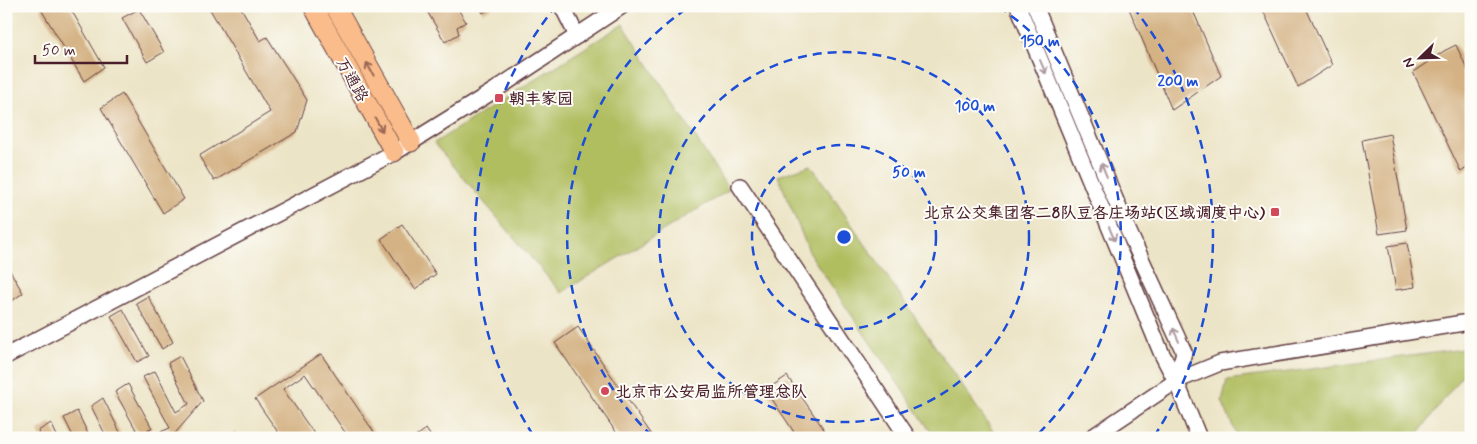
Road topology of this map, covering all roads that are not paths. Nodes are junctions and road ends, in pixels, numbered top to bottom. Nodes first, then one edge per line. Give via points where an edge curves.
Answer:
1 (313, 6) edge
2 (334, 6) edge
3 (562, 6) edge
4 (622, 6) edge
5 (1018, 6) edge
6 (1035, 6) edge
7 (577, 36) junction
8 (411, 142) junction
9 (394, 152) junction
10 (740, 186) dead end
11 (1463, 323) dead end
12 (6, 356) edge
13 (1176, 381) junction
14 (908, 438) edge
15 (1091, 438) edge
16 (1200, 438) edge

1 -> 9 main road, 万通路
8 -> 2 main road, 万通路
3 - 7 street
4 - 7 street
5 -> 13 street via 1161,352
13 -> 6 street via 1184,352 1128,230
7 - 8 street
8 - 9 street
9 - 12 street
10 - 14 street
11 - 13 street via 1220,363
13 - 15 street
13 - 16 street

